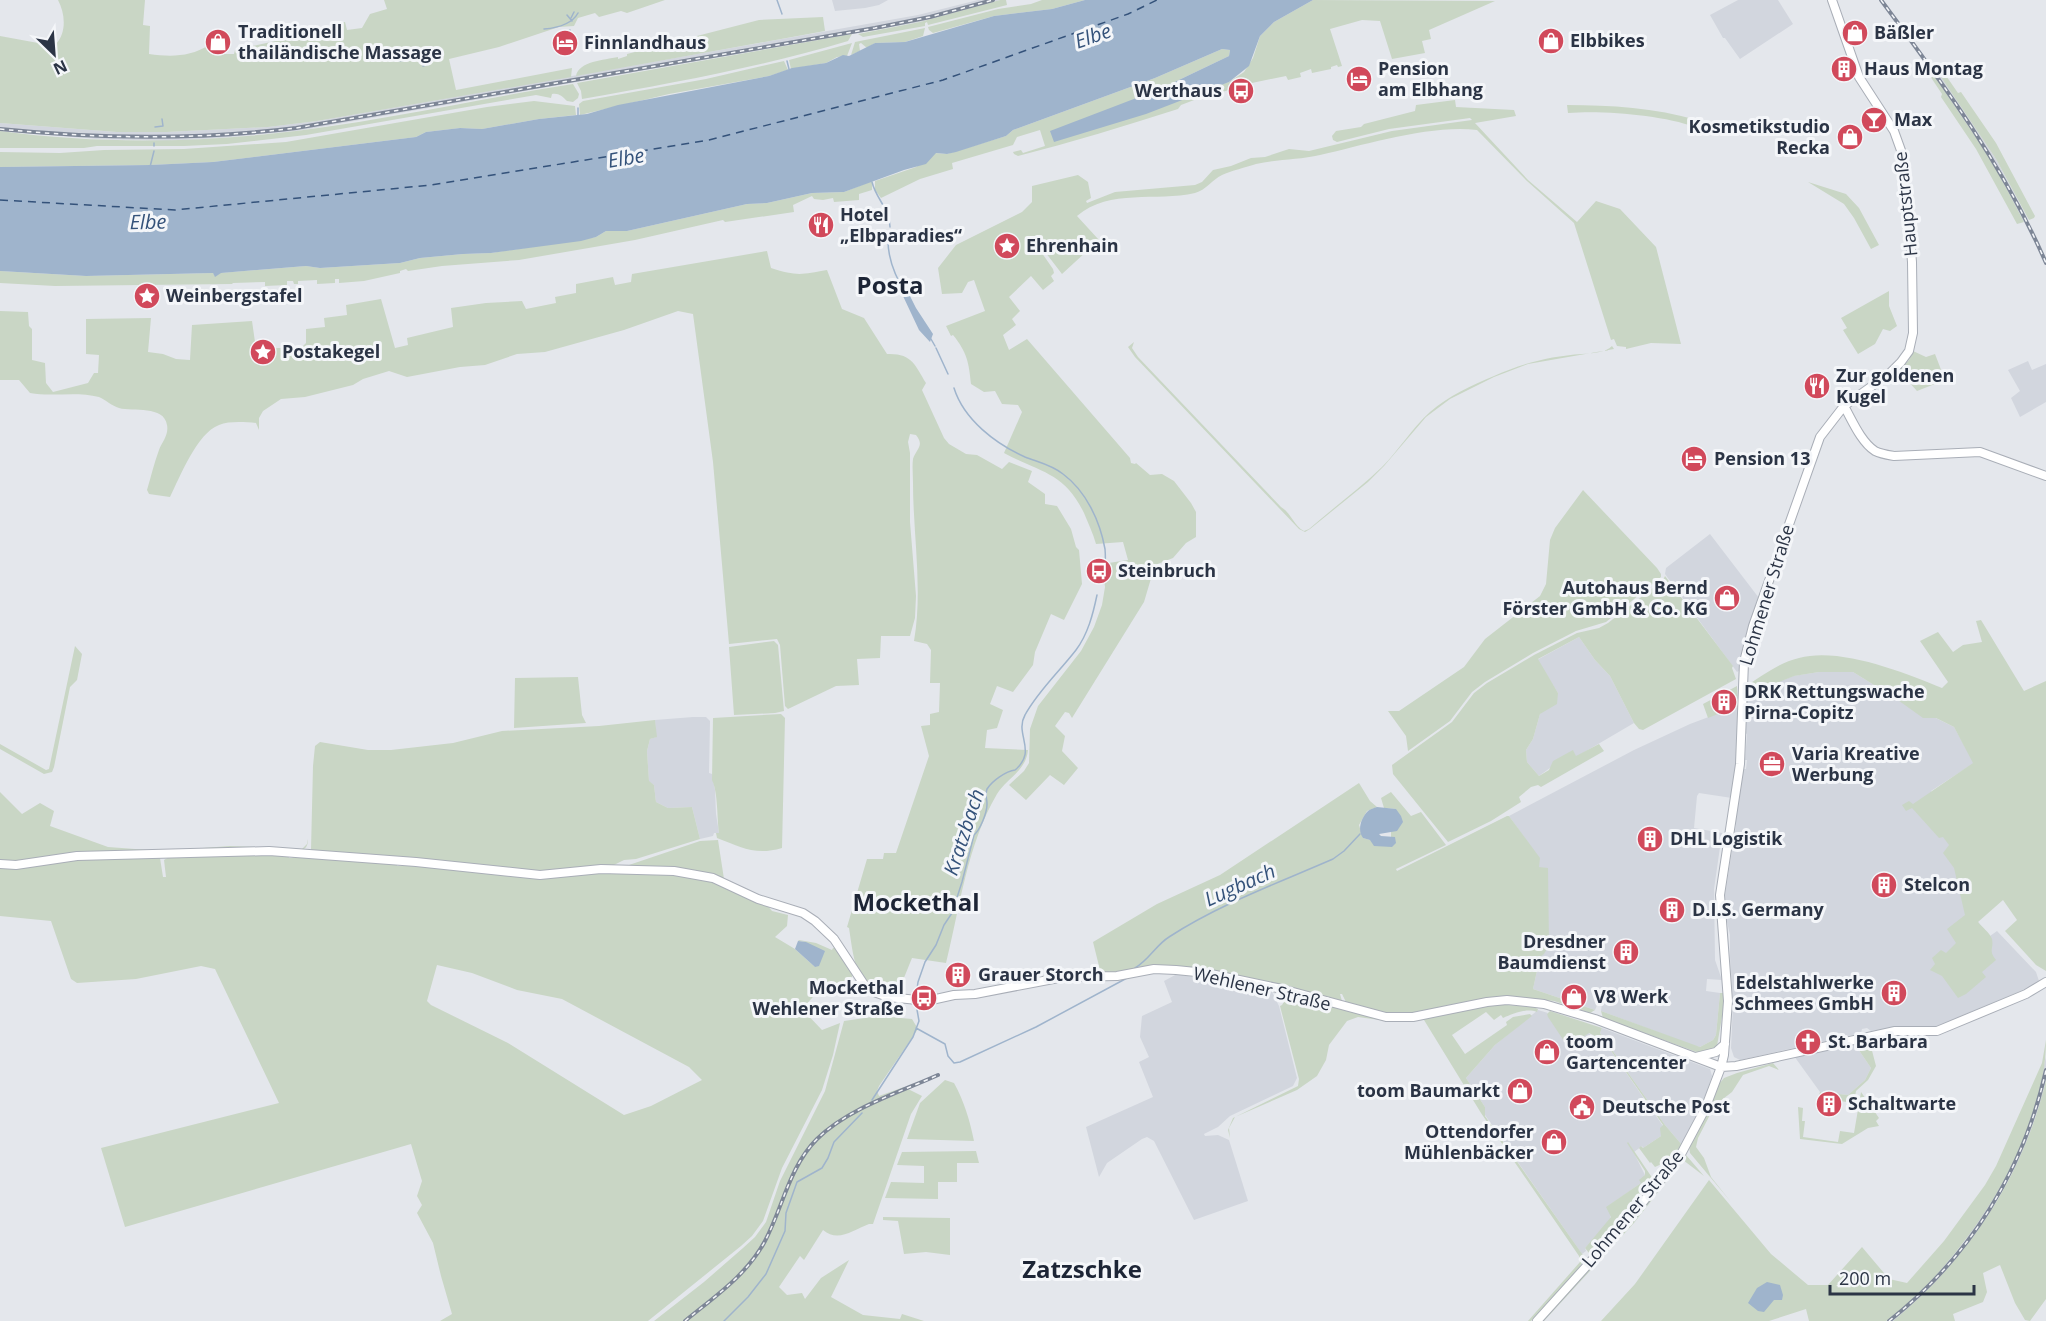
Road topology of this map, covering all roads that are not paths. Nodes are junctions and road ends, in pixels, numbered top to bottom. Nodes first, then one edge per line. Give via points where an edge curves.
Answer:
1 (1832, 0) edge
2 (1913, 280) joint
3 (1844, 406) junction
4 (2046, 476) edge
5 (0, 864) edge
6 (2046, 982) edge
7 (1725, 1044) junction
8 (1695, 1057) junction
9 (1721, 1067) junction
10 (1537, 1321) edge

1 - 2 street, Hauptstraße via 1859,77 1894,130 1903,156
2 - 3 street, Lohmener Straße via 1913,333 1908,351 1888,374
3 - 4 street via 1867,443 1881,453 1894,456 1976,451
3 - 7 street, Lohmener Straße via 1826,426 1812,453 1744,662 1740,764 1720,895 1728,1001
5 - 8 street, Wehlener Straße via 70,856 269,851 540,875 617,869 696,873 802,914 827,931 865,986 888,997 927,1001 1064,977 1176,970 1282,989 1386,1017 1413,1017 1507,1000 1544,1004
6 - 9 street via 1937,1031 1895,1031
7 - 8 street via 1707,1056
7 - 9 street, Lohmener Straße
8 - 9 street, Wehlener Straße
9 - 10 street, Lohmener Straße via 1705,1109 1680,1156

